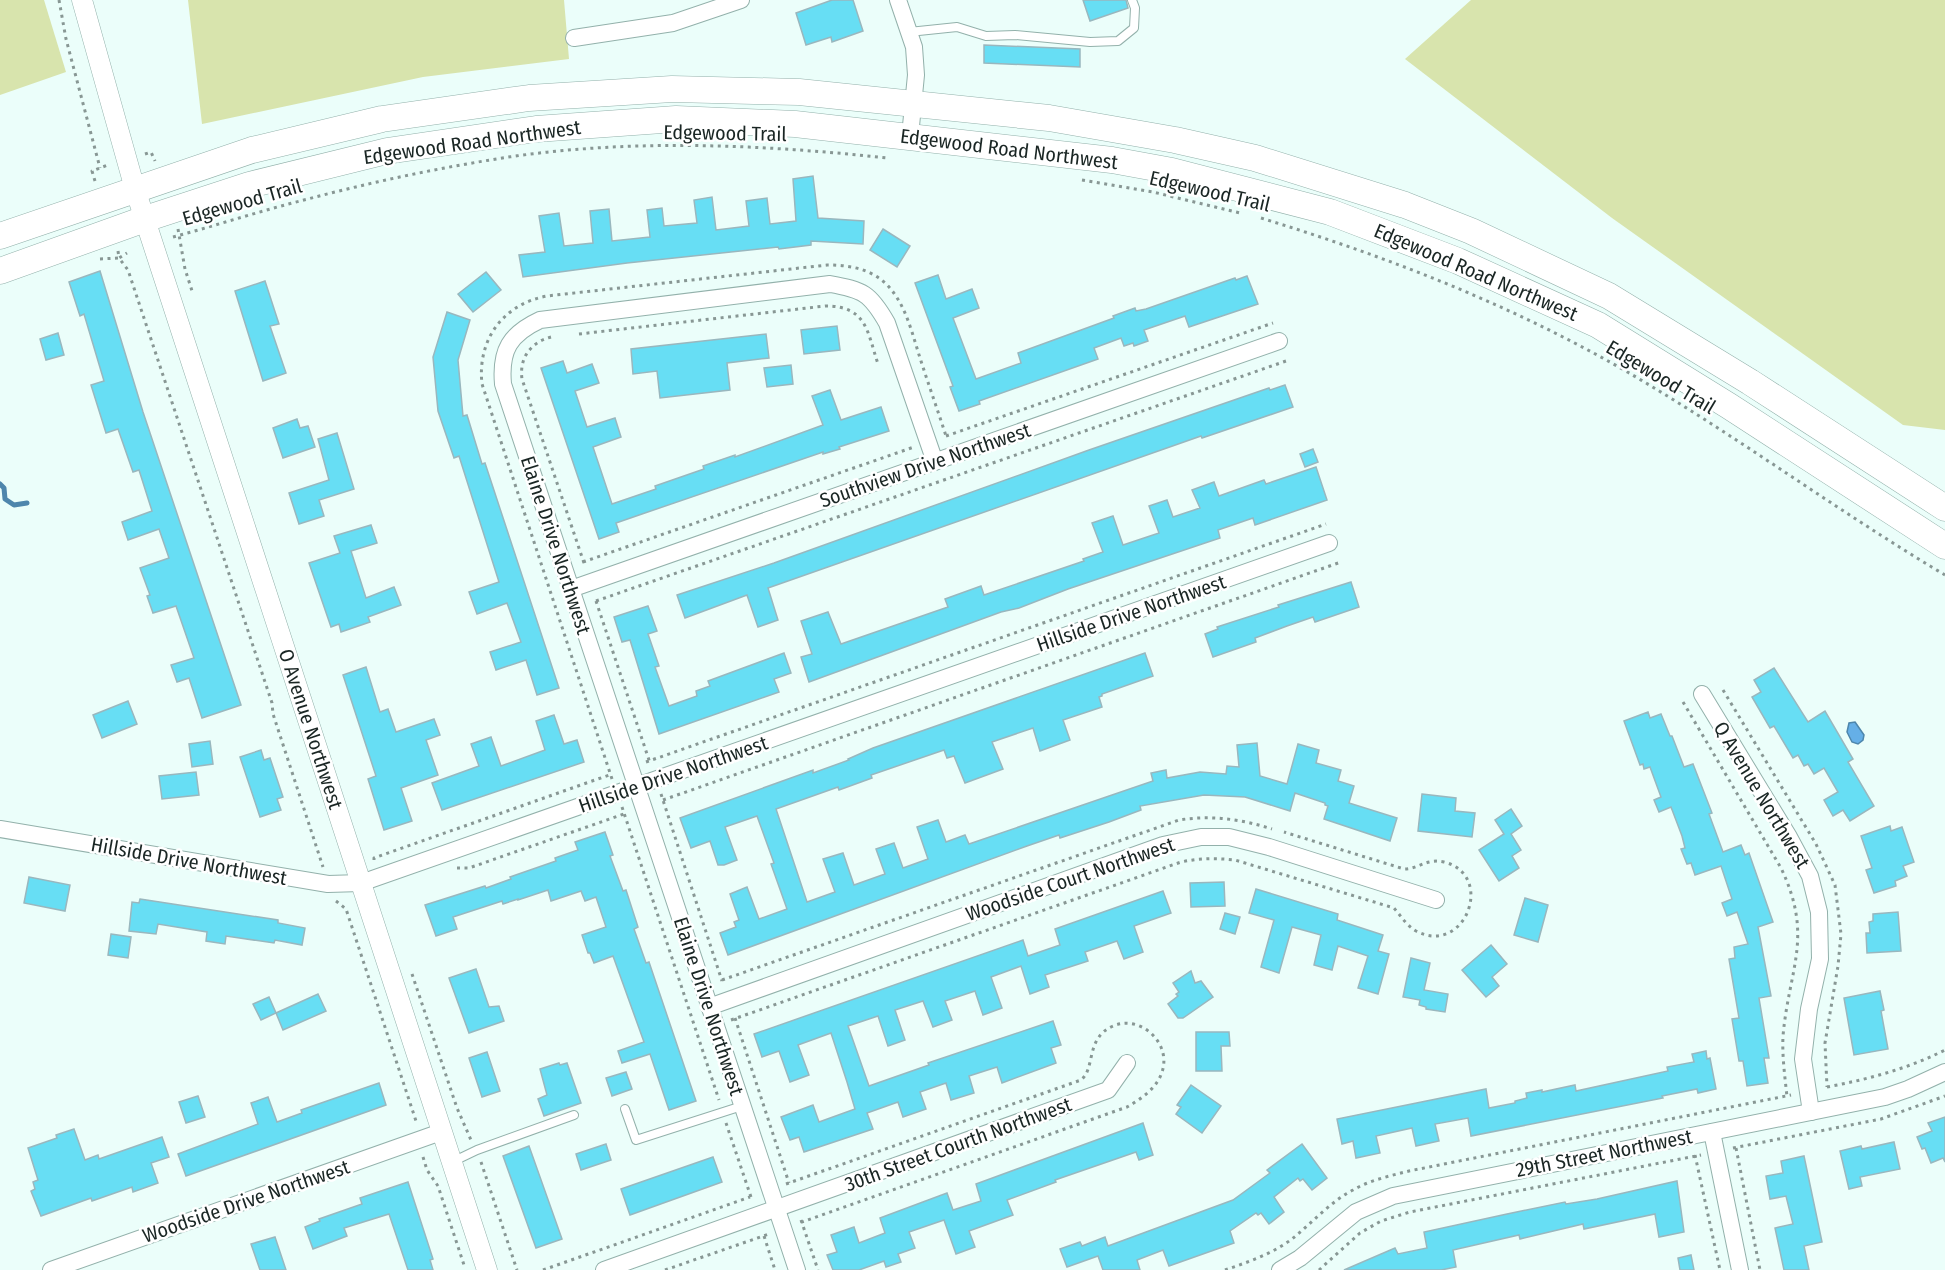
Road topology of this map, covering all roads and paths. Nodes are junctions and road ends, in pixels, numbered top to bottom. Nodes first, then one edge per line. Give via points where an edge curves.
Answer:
1 (59, 0) edge
2 (82, 0) edge
3 (741, 0) edge
4 (898, 0) edge
5 (1132, 0) edge
6 (909, 32) junction
7 (573, 38) dead end
8 (912, 104) junction
9 (910, 136) junction
10 (145, 154) dead end
11 (898, 159) dead end
12 (155, 161) dead end
13 (108, 165) dead end
14 (100, 168) junction
15 (1074, 179) dead end
16 (97, 188) dead end
17 (135, 189) junction
18 (1242, 213) dead end
19 (1253, 216) dead end
20 (145, 219) junction
21 (177, 228) dead end
22 (0, 236) edge
23 (179, 236) junction
24 (173, 237) dead end
25 (118, 249) dead end
26 (127, 253) dead end
27 (119, 258) junction
28 (93, 262) dead end
29 (0, 271) edge
30 (193, 294) dead end
31 (1273, 323) dead end
32 (577, 334) dead end
33 (554, 337) dead end
34 (1279, 341) dead end
35 (1286, 361) dead end
36 (878, 364) dead end
37 (946, 436) junction
38 (939, 438) dead end
39 (916, 446) dead end
40 (935, 462) junction
41 (1945, 508) edge
42 (1326, 524) dead end
43 (1329, 543) dead end
44 (1945, 546) edge
45 (584, 562) junction
46 (1341, 562) dead end
47 (575, 565) dead end
48 (586, 571) dead end
49 (1945, 575) edge
50 (571, 589) junction
51 (594, 593) dead end
52 (596, 601) junction
53 (1701, 694) dead end
54 (1683, 702) dead end
55 (649, 761) junction
56 (642, 764) dead end
57 (652, 769) dead end
58 (619, 771) dead end
59 (611, 775) junction
60 (614, 783) dead end
61 (637, 787) junction
62 (660, 792) dead end
63 (663, 800) junction
64 (621, 806) dead end
65 (632, 811) dead end
66 (624, 814) junction
67 (0, 829) edge
68 (376, 866) dead end
69 (455, 869) dead end
70 (324, 872) dead end
71 (361, 883) junction
72 (332, 895) dead end
73 (1436, 900) dead end
74 (411, 972) dead end
75 (722, 980) junction
76 (724, 989) dead end
77 (710, 1007) junction
78 (732, 1011) dead end
79 (735, 1018) junction
80 (727, 1022) dead end
81 (1945, 1050) edge
82 (1127, 1063) dead end
83 (1945, 1072) edge
84 (1820, 1088) dead end
85 (1945, 1096) edge
86 (1788, 1105) dead end
87 (742, 1106) junction
88 (625, 1109) dead end
89 (723, 1112) junction
90 (1811, 1112) junction
91 (574, 1115) dead end
92 (417, 1125) dead end
93 (441, 1132) junction
94 (1712, 1132) junction
95 (1694, 1148) dead end
96 (1736, 1148) junction
97 (1728, 1149) dead end
98 (477, 1150) junction
99 (421, 1152) dead end
100 (1703, 1154) dead end
101 (1695, 1156) junction
102 (451, 1162) junction
103 (792, 1191) dead end
104 (758, 1194) dead end
105 (751, 1197) junction
106 (753, 1204) dead end
107 (776, 1209) junction
108 (799, 1212) dead end
109 (761, 1228) dead end
110 (771, 1233) dead end
111 (764, 1235) junction
112 (51, 1270) edge
113 (466, 1270) edge
114 (487, 1270) edge
115 (517, 1270) edge
116 (543, 1270) edge
117 (604, 1270) edge
118 (665, 1270) edge
119 (775, 1270) edge
120 (797, 1270) edge
121 (818, 1270) edge
122 (1280, 1270) edge
123 (1319, 1270) edge
124 (1720, 1270) edge
125 (1740, 1270) edge
126 (1760, 1270) edge

1 - 14 path
2 - 17 street, O Avenue Northwest
3 - 7 street via 673,23
4 - 6 street
5 - 6 lane via 1134,27 1118,40 986,36 957,27
6 - 8 street via 916,75
8 - 9 street
8 - 17 main road, Edgewood Road Northwest via 799,92 672,89 528,98 382,119 252,150
8 - 41 main road, Edgewood Road Northwest via 1049,118 1175,140 1255,158 1405,205 1471,231 1609,296
9 - 20 main road, Edgewood Road Northwest via 795,124 676,119 536,129 387,151 249,185
9 - 44 main road, Edgewood Road Northwest via 1060,153 1172,171 1330,212 1458,261 1598,325
10 - 12 path via 151,152
11 - 23 path, Edgewood Trail via 726,146 543,153 400,177 308,198
13 - 14 path
14 - 16 path via 92,171
15 - 18 path, Edgewood Trail
17 - 20 street, O Avenue Northwest
17 - 22 main road, Edgewood Road Northwest
19 - 49 path, Edgewood Trail via 1383,257 1536,323 1714,425
20 - 29 main road, Edgewood Road Northwest
20 - 71 street, O Avenue Northwest
21 - 23 path
23 - 24 path, Edgewood Trail
23 - 30 path
25 - 27 path
26 - 27 path
27 - 28 path
27 - 70 path via 128,270 168,388
31 - 37 path
32 - 36 path via 840,306 859,317
33 - 45 path via 530,349 522,362 522,379
34 - 40 street, Southview Drive Northwest
35 - 52 path
37 - 38 path
37 - 59 path via 896,295 873,274 851,266 827,265 547,296 519,305 499,322 483,354 482,384
39 - 45 path
40 - 50 street, Southview Drive Northwest
40 - 50 street, Elaine Drive Northwest via 887,323 875,303 857,289 830,284 540,320 510,342 502,366 503,384
42 - 55 path
43 - 61 street, Hillside Drive Northwest
45 - 47 path
45 - 48 path
46 - 63 path
50 - 61 street, Elaine Drive Northwest
51 - 52 path
52 - 55 path
53 - 90 street, Q Avenue Northwest via 1810,876 1819,912 1820,959 1803,1059
54 - 86 path via 1781,868 1795,903 1799,945 1782,1052
55 - 56 path
55 - 57 path
58 - 59 path
59 - 60 path
59 - 68 path via 374,858
61 - 71 street, Hillside Drive Northwest
61 - 77 street, Elaine Drive Northwest
62 - 63 path
63 - 75 path
64 - 66 path
65 - 66 path
66 - 69 path via 469,868
66 - 89 path
67 - 71 street, Hillside Drive Northwest via 328,884
71 - 93 street, O Avenue Northwest
72 - 92 path via 346,909
73 - 77 street, Woodside Court Northwest via 1269,847 1228,837 1201,837 1163,845
74 - 98 path via 457,1108
75 - 76 path
75 - 79 path via 1165,824 1192,818 1246,821 1404,868 1429,861 1447,863 1466,877 1471,891 1465,919 1450,932 1429,935 1410,927 1394,908 1235,860 1194,859
77 - 87 street, Elaine Drive Northwest
78 - 79 path
79 - 80 path
79 - 103 path
81 - 84 path via 1882,1076
82 - 107 street, 30th Street Courth Northwest via 1108,1090
83 - 90 street, 29th Street Northwest via 1885,1097
85 - 96 path via 1881,1119
87 - 89 lane
87 - 107 street, Elaine Drive Northwest
88 - 89 lane via 636,1140
89 - 105 path
90 - 94 street, 29th Street Northwest
91 - 98 lane
93 - 102 street, O Avenue Northwest
93 - 112 street, Woodside Drive Northwest
94 - 122 street, 29th Street Northwest via 1393,1196 1356,1212
94 - 125 street
95 - 101 path
96 - 97 path
96 - 126 path
98 - 102 lane
98 - 115 path
99 - 113 path via 438,1186
100 - 101 path
101 - 123 path via 1410,1212 1360,1233
101 - 124 path
102 - 114 street, O Avenue Northwest
104 - 105 path
105 - 106 path
105 - 116 path
107 - 117 street, 30th Street Courth Northwest
107 - 120 street, Elaine Drive Northwest
108 - 121 path
109 - 111 path
110 - 111 path
111 - 118 path
111 - 119 path

